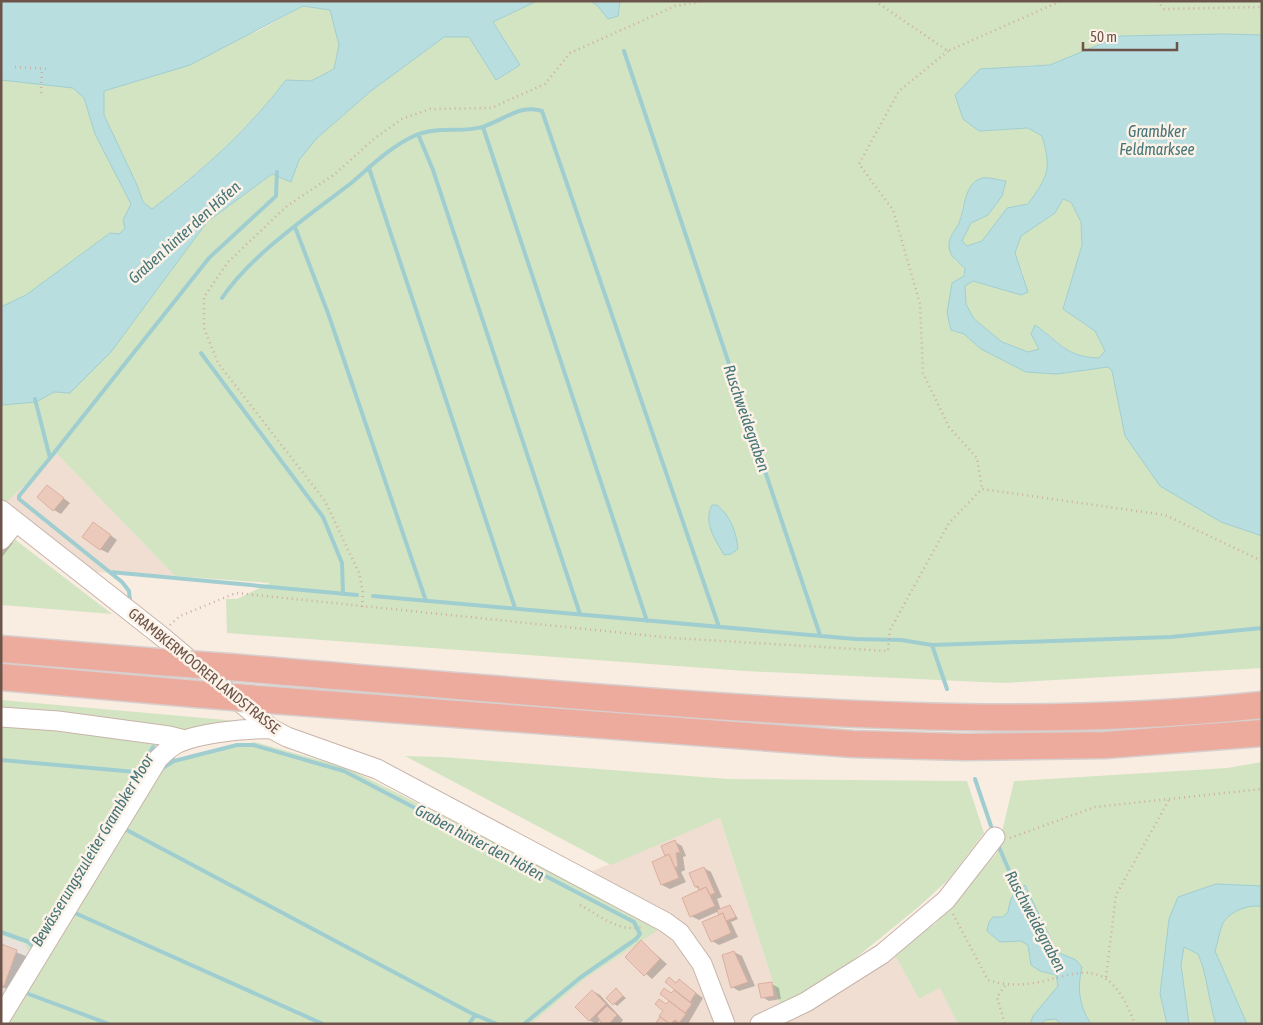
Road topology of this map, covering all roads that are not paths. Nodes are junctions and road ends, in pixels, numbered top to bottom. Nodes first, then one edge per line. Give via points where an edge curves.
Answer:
1 (1, 510) edge
2 (16, 522) junction
3 (1, 540) edge
4 (1, 649) edge
5 (1, 677) edge
6 (1262, 705) edge
7 (1, 717) edge
8 (272, 729) junction
9 (1262, 733) edge
10 (177, 738) junction
11 (996, 837) road end
12 (1, 1017) edge
13 (730, 1023) edge
14 (760, 1024) edge

1 - 2 street, GRAMBKERMOORER LANDSTRASSE
2 - 3 street
2 - 8 street, GRAMBKERMOORER LANDSTRASSE via 160,635
4 - 6 highway, bridge via 856,715 966,719 1105,716
5 - 9 highway, bridge via 853,744 965,747 1106,745
7 - 10 street via 58,721
8 - 10 street via 249,728
8 - 13 street, GRAMBKERMOORER LANDSTRASSE via 377,769 665,922 680,933 702,964
10 - 12 street via 143,780
11 - 14 street via 946,900 882,954 806,1002

